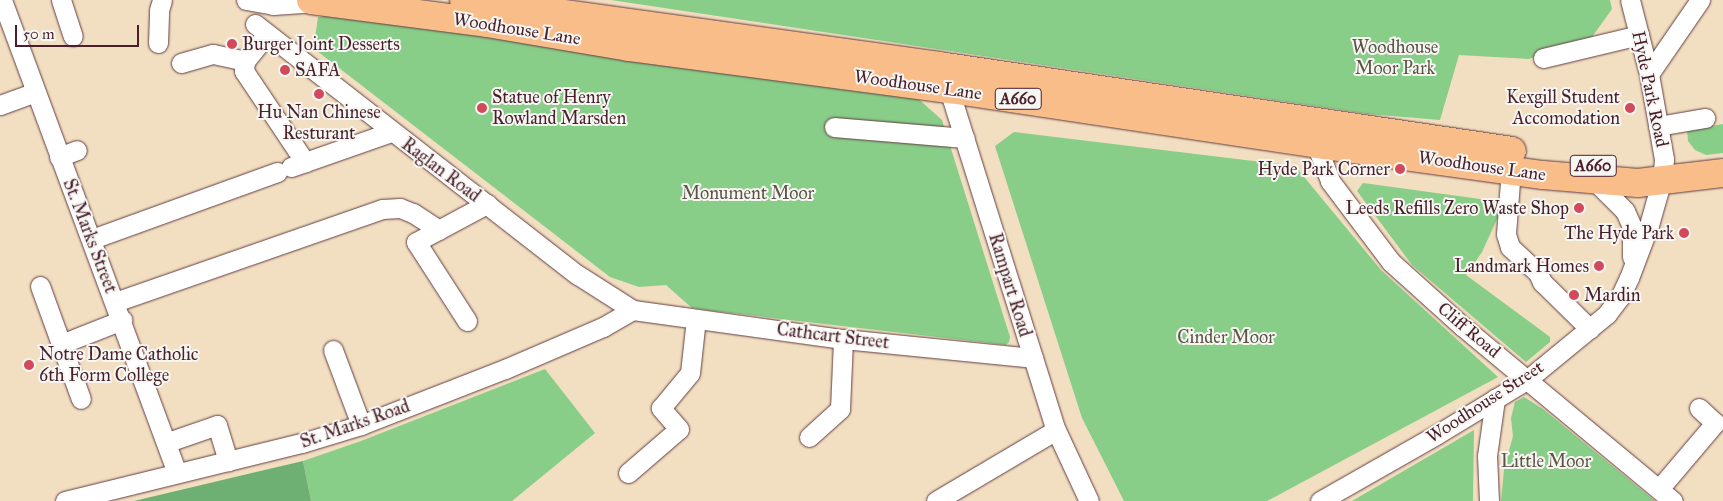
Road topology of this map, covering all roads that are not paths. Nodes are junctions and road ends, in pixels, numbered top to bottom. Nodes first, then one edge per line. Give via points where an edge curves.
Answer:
1 (2, 0) edge
2 (61, 0) edge
3 (162, 0) edge
4 (246, 0) edge
5 (464, 0) edge
6 (1630, 0) edge
7 (1700, 0) edge
8 (314, 1) edge
9 (504, 3) edge
10 (1639, 35) junction
11 (73, 36) dead end
12 (158, 43) dead end
13 (1543, 58) dead end
14 (181, 63) dead end
15 (241, 69) junction
16 (1649, 74) junction
17 (945, 77) junction
18 (35, 92) junction
19 (0, 105) edge
20 (1705, 118) dead end
21 (1658, 126) junction
22 (834, 127) dead end
23 (392, 132) junction
24 (1317, 132) junction
25 (965, 138) junction
26 (77, 150) dead end
27 (59, 157) junction
28 (291, 167) junction
29 (1511, 169) junction
30 (1723, 173) edge
31 (1593, 179) junction
32 (1662, 179) junction
33 (487, 204) junction
34 (439, 230) junction
35 (92, 239) junction
36 (1630, 278) junction
37 (40, 286) dead end
38 (116, 302) junction
39 (633, 310) junction
40 (696, 319) junction
41 (122, 320) junction
42 (467, 320) dead end
43 (1590, 329) junction
44 (843, 339) junction
45 (61, 344) junction
46 (333, 350) dead end
47 (1033, 358) junction
48 (1528, 379) junction
49 (81, 398) dead end
50 (1495, 399) junction
51 (1699, 408) dead end
52 (361, 425) junction
53 (1056, 430) junction
54 (809, 437) dead end
55 (168, 442) junction
56 (228, 461) junction
57 (178, 473) junction
58 (628, 473) dead end
59 (1666, 495) edge
60 (65, 501) edge
61 (936, 501) edge
62 (1089, 501) edge
63 (1320, 501) edge
64 (1489, 501) edge

1 - 18 street, St. Marks Street
2 - 11 street
3 - 12 street
4 - 8 street via 273,5
5 - 9 highway, Woodhouse Lane / A660
6 - 10 street, Hyde Park Road
7 - 16 street
8 - 17 highway, Woodhouse Lane / A660 via 487,23 629,47
9 - 17 highway, Woodhouse Lane / A660
10 - 13 street
10 - 16 street, Hyde Park Road
14 - 15 street via 213,54
15 - 23 street, Raglan Road via 261,29
15 - 28 street via 291,126
16 - 21 street, Hyde Park Road
17 - 24 highway, Woodhouse Lane / A660
17 - 25 street, Rampart Road
18 - 19 street
18 - 27 street, St. Marks Street
20 - 21 street
21 - 32 street, Hyde Park Road via 1664,152
22 - 25 street
23 - 28 street
23 - 33 street, Raglan Road
24 - 29 highway, Woodhouse Lane / A660
24 - 32 highway, Woodhouse Lane / A660 via 1524,152 1573,164 1638,169
24 - 48 street, Cliff Road via 1330,181 1391,262 1462,326
25 - 47 street, Rampart Road
26 - 27 street
27 - 35 street, St. Marks Street
28 - 35 street
29 - 31 highway, Woodhouse Lane / A660
29 - 43 street via 1506,234 1510,247
30 - 32 highway, A660
31 - 32 highway, Woodhouse Lane / A660 via 1638,183
31 - 36 street, Woodhouse Street via 1618,202 1632,226
32 - 36 street, Woodhouse Street
33 - 34 street
33 - 39 street, Raglan Road via 578,275
34 - 38 street via 400,208 382,209
34 - 42 street via 416,242
35 - 38 street, St. Marks Street
36 - 43 street, Woodhouse Street via 1607,314
37 - 45 street
38 - 41 street, St. Marks Street
39 - 40 street, Cathcart Street
39 - 52 street, St. Marks Road via 603,327 505,369
40 - 44 street, Cathcart Street
40 - 58 street via 690,373 661,408 678,429
41 - 45 street
41 - 55 street, St. Marks Street
43 - 48 street, Woodhouse Street
44 - 47 street, Cathcart Street
44 - 54 street via 840,409
45 - 49 street
46 - 52 street
47 - 53 street, Rampart Road
48 - 50 street, Woodhouse Street
48 - 59 street, Cliff Road
50 - 63 street, Woodhouse Street
50 - 64 street via 1486,456
51 - 59 street via 1715,423
52 - 56 street, St. Marks Road
53 - 61 street
53 - 62 street, Rampart Road
55 - 56 street via 216,425
55 - 57 street, St. Marks Street
56 - 57 street, St. Marks Road
57 - 60 street, St. Marks Road

